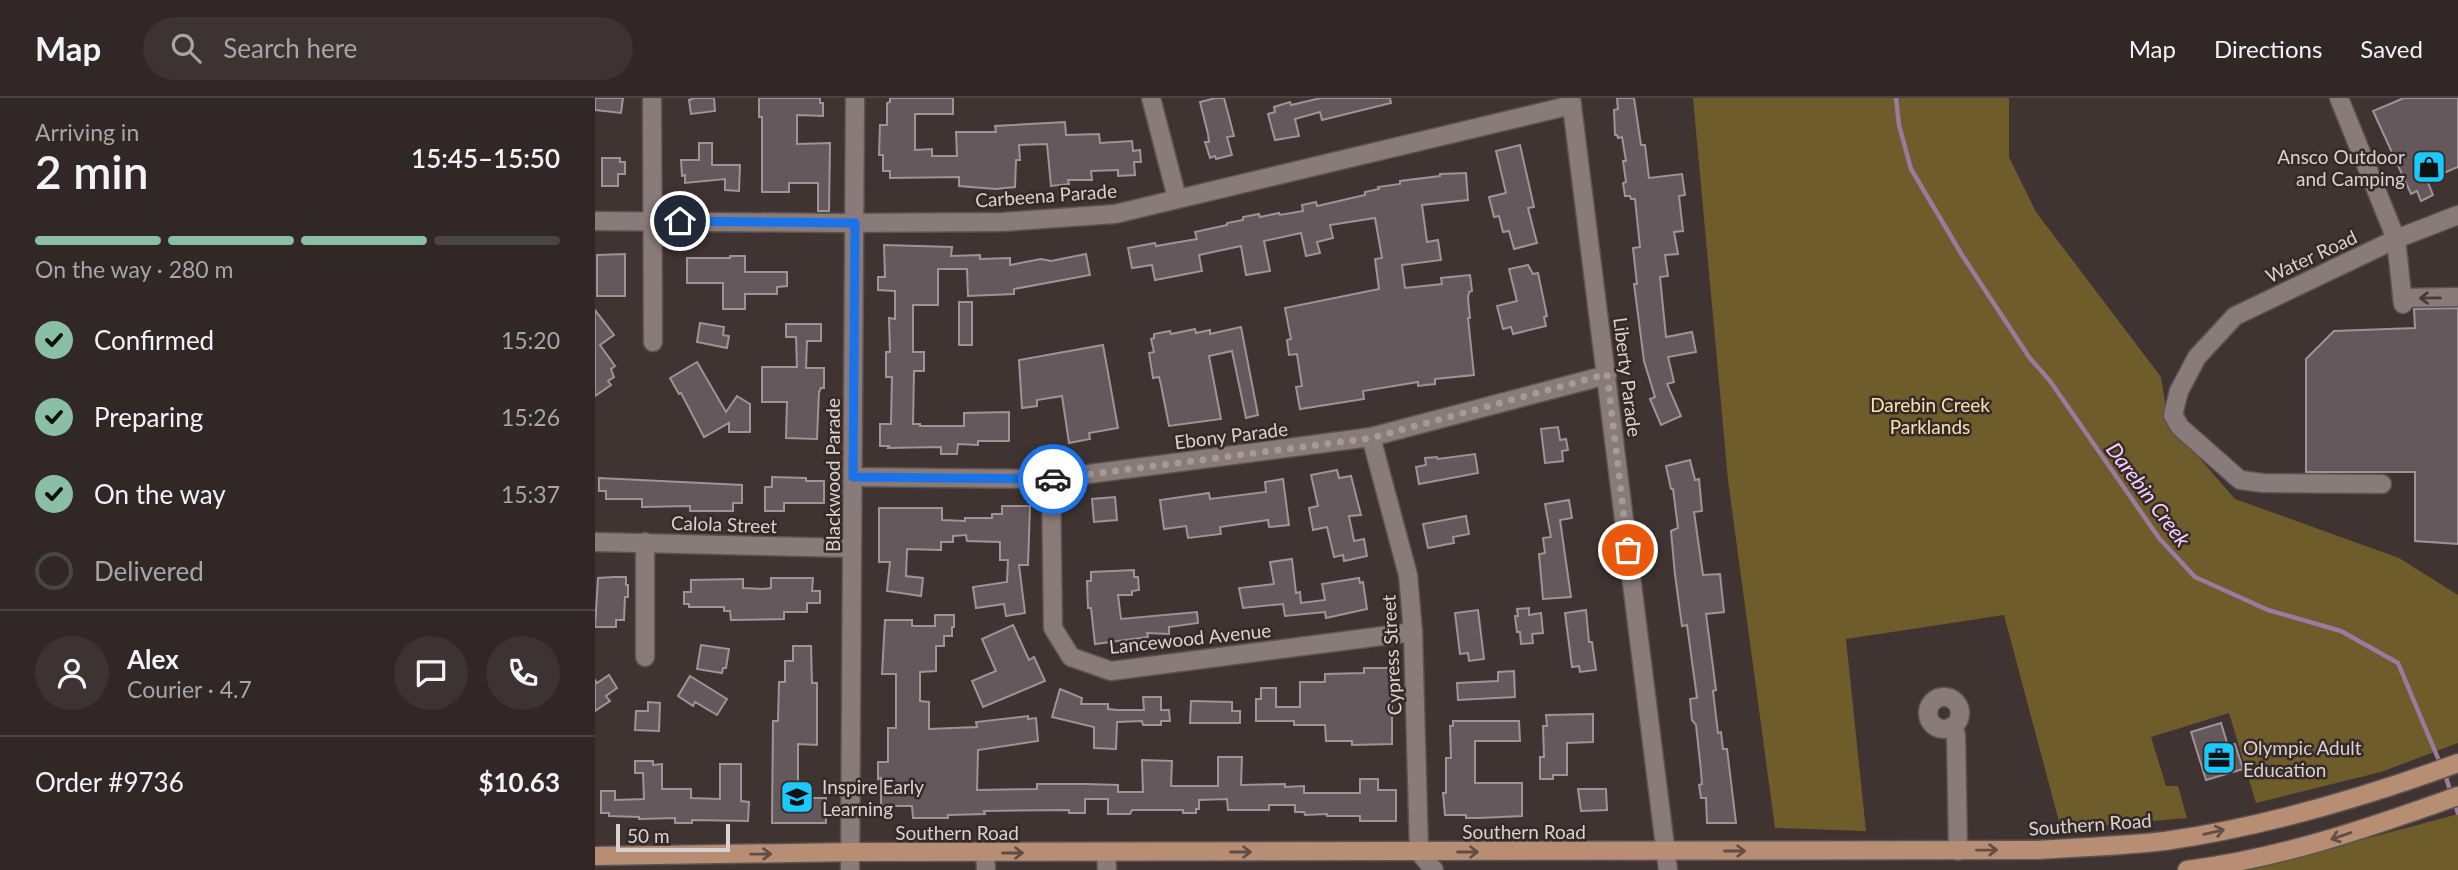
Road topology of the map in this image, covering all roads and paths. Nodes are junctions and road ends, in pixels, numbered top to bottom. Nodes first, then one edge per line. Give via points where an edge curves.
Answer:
1 (652, 98) edge
2 (855, 98) edge
3 (1151, 98) edge
4 (2339, 98) edge
5 (1571, 101) edge
6 (1177, 198) junction
7 (2458, 215) edge
8 (595, 221) edge
9 (654, 221) junction
10 (855, 223) junction
11 (2396, 240) junction
12 (2458, 297) edge
13 (653, 342) dead end
14 (1607, 374) junction
15 (1371, 438) junction
16 (853, 477) junction
17 (1051, 479) junction
18 (2382, 484) dead end
19 (595, 542) edge
20 (645, 542) junction
21 (852, 548) junction
22 (1413, 632) junction
23 (645, 657) dead end
24 (1953, 726) dead end
25 (2451, 765) edge
26 (2456, 797) edge
27 (1958, 850) junction
28 (1667, 851) junction
29 (1419, 852) junction
30 (595, 856) edge
31 (850, 861) edge
32 (1107, 861) edge
33 (985, 862) edge
34 (1434, 870) edge
35 (1668, 870) edge
36 (2187, 870) edge

1 - 9 street
2 - 10 street, Blackwood Parade
3 - 6 street
4 - 11 street
5 - 6 street, Carbeena Parade
5 - 14 street, Liberty Parade
6 - 10 street, Carbeena Parade via 1115,214 1002,222
7 - 11 street, Water Road
8 - 9 street, Carbeena Parade
9 - 10 street, Carbeena Parade
9 - 13 street
10 - 16 street, Blackwood Parade
12 -> 11 street via 2402,301
11 - 18 street, Water Road via 2235,316 2197,357 2179,391 2173,415 2180,427 2240,480
14 - 15 street, Ebony Parade
14 - 28 street, Liberty Parade
15 - 17 street, Ebony Parade
15 - 22 street, Cypress Street via 1408,575
16 - 17 street, Ebony Parade
16 - 21 street, Blackwood Parade
17 - 22 street, Lancewood Avenue via 1053,628 1071,657 1111,671
19 - 20 street, Calola Street
20 - 21 street, Calola Street
20 - 23 street
21 - 31 street, Blackwood Parade
22 - 29 street, Cypress Street
24 - 27 street
27 -> 25 main road, Southern Road via 2163,841 2299,812 2395,786
26 -> 36 main road via 2318,844
28 -> 27 main road, Southern Road
29 -> 28 main road, Southern Road
28 - 35 street, Liberty Parade
32 -> 29 main road, Southern Road
29 - 34 street
30 -> 31 main road, Southern Road
31 - 33 main road, Southern Road
33 -> 32 main road, Southern Road

